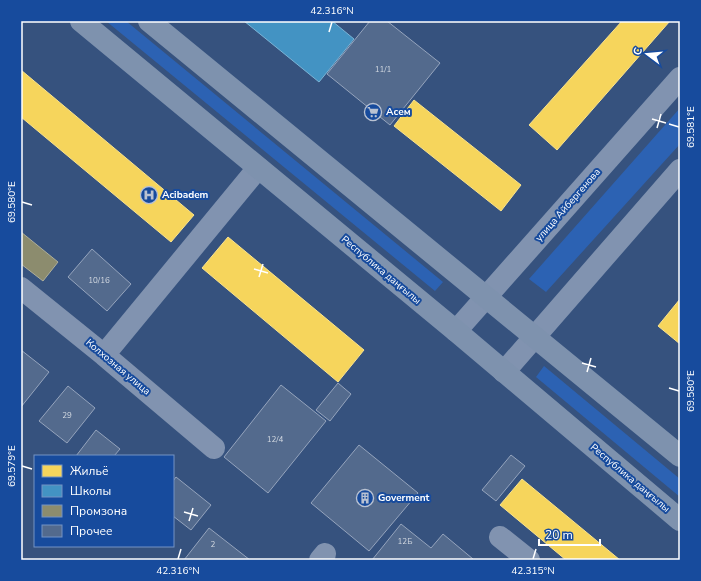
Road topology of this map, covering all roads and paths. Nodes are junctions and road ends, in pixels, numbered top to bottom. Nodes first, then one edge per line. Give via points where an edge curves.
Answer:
1 (81, 21) edge
2 (149, 21) edge
3 (680, 78) edge
4 (258, 168) junction
5 (680, 170) edge
6 (21, 288) edge
7 (486, 298) junction
8 (456, 332) junction
9 (534, 337) junction
10 (104, 354) junction
11 (504, 372) junction
12 (214, 448) dead end
13 (680, 456) edge
14 (680, 520) edge
15 (500, 537) dead end
16 (529, 560) edge

1 - 4 main road, Республика даңғылы
2 - 7 main road
3 - 7 street, улица Айбергенова
4 - 8 main road, Республика даңғылы
4 - 10 street
5 - 9 street
6 - 10 street, Колхозная улица
7 - 8 street, улица Айбергенова
7 - 9 main road
8 - 11 main road, Республика даңғылы
9 - 11 street
9 - 13 main road
10 - 12 street, Колхозная улица
11 - 14 main road, Республика даңғылы
15 - 16 street

